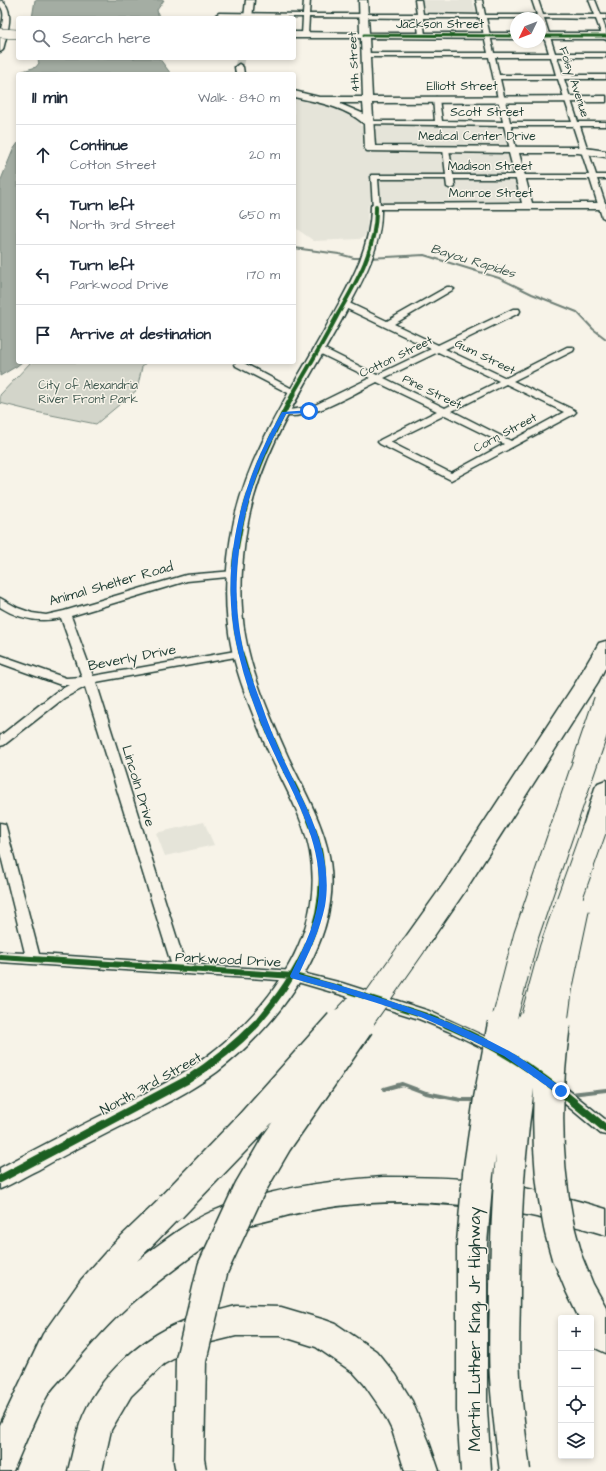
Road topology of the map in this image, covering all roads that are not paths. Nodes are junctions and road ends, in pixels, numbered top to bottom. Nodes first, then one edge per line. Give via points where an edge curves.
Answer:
1 (250, 0) edge
2 (307, 0) edge
3 (363, 0) edge
4 (418, 0) edge
5 (479, 0) edge
6 (535, 0) edge
7 (592, 0) edge
8 (0, 1) edge
9 (539, 12) edge
10 (219, 15) dead end
11 (234, 16) edge
12 (248, 16) edge
13 (296, 16) edge
14 (306, 16) junction
15 (364, 16) junction
16 (420, 16) junction
17 (483, 16) junction
18 (510, 16) edge
19 (546, 17) edge
20 (598, 17) junction
21 (606, 17) edge
22 (0, 33) edge
23 (16, 34) edge
24 (296, 35) edge
25 (306, 35) junction
26 (364, 35) junction
27 (422, 35) junction
28 (487, 36) junction
29 (510, 36) edge
30 (546, 36) edge
31 (606, 36) edge
32 (546, 42) edge
33 (0, 50) edge
34 (365, 55) junction
35 (492, 55) junction
36 (553, 55) junction
37 (606, 55) edge
38 (496, 77) junction
39 (560, 77) junction
40 (606, 77) edge
41 (296, 94) edge
42 (368, 99) junction
43 (436, 99) junction
44 (502, 99) junction
45 (567, 99) junction
46 (606, 99) edge
47 (318, 100) junction
48 (369, 123) junction
49 (439, 123) junction
50 (507, 123) junction
51 (575, 124) junction
52 (606, 124) edge
53 (370, 149) joint
54 (446, 149) junction
55 (513, 149) junction
56 (584, 150) junction
57 (606, 154) edge
58 (593, 177) junction
59 (606, 177) edge
60 (450, 178) junction
61 (521, 178) junction
62 (451, 187) dead end
63 (376, 206) junction
64 (528, 206) junction
65 (604, 206) edge
66 (606, 217) edge
67 (450, 289) dead end
68 (344, 304) junction
69 (516, 311) dead end
70 (388, 324) junction
71 (440, 349) junction
72 (570, 349) dead end
73 (320, 350) junction
74 (239, 364) dead end
75 (378, 379) junction
76 (506, 381) junction
77 (295, 393) junction
78 (444, 411) junction
79 (571, 412) joint
80 (284, 413) junction
81 (512, 444) junction
82 (234, 574) junction
83 (0, 601) edge
84 (65, 614) junction
85 (606, 646) edge
86 (241, 653) junction
87 (0, 659) edge
88 (89, 680) junction
89 (606, 701) edge
90 (0, 742) edge
91 (606, 788) edge
92 (0, 827) edge
93 (594, 830) junction
94 (3, 852) edge
95 (414, 945) junction
96 (0, 958) edge
97 (34, 960) junction
98 (180, 969) junction
99 (294, 976) junction
100 (606, 1129) edge
101 (0, 1179) edge
102 (606, 1222) edge
103 (606, 1338) edge
104 (35, 1385) junction
105 (0, 1462) edge
106 (85, 1471) edge
107 (191, 1471) edge
108 (422, 1471) edge
109 (476, 1471) edge
110 (515, 1471) edge

1 - 12 main road
2 - 14 street
3 - 15 main road, 4th Street
4 - 16 street
5 - 17 street
6 - 9 street, Foisy Avenue
7 - 20 street
8 - 33 street via 7,14
10 - 11 street
13 - 14 street
14 - 15 street
14 - 25 street
15 - 16 street
15 - 26 main road, 4th Street
16 - 17 street
16 - 27 street
17 - 18 street
17 - 28 street
19 - 20 street
20 - 21 street
20 - 31 street
22 - 23 main road, bridge
24 - 25 main road, Jackson Street
25 - 26 main road, Jackson Street
26 - 27 main road, Jackson Street
26 - 34 main road, 4th Street
27 - 28 main road, Jackson Street
28 - 29 main road, Jackson Street
28 - 35 street
30 - 31 main road
32 - 36 street, Foisy Avenue
34 - 35 street
34 - 42 main road, 4th Street
35 - 36 street
35 - 38 street
36 - 37 street
36 - 39 street, Foisy Avenue
38 - 39 street
38 - 44 street
39 - 40 street
39 - 45 street, Foisy Avenue
41 - 47 main road, Elliott Street
42 - 43 main road, Elliott Street
42 - 47 main road, Elliott Street
42 - 48 main road, 4th Street
43 - 44 main road, Elliott Street
43 - 49 street
44 - 45 main road, Elliott Street
44 - 50 street
45 - 46 main road, Elliott Street
45 - 51 street, Foisy Avenue
47 - 48 main road, Elliott Street via 356,114
48 - 49 street, Scott Street
48 - 53 main road, 4th Street
49 - 50 street, Scott Street
50 - 51 street, Scott Street
50 - 55 street
51 - 52 street, Scott Street
51 - 56 street, Foisy Avenue
53 - 54 main road, Medical Center Drive
54 - 55 main road, Medical Center Drive
54 - 60 street
55 - 56 main road, Medical Center Drive
55 - 61 main road
56 - 57 main road, Medical Center Drive
56 - 58 street, Foisy Avenue
58 - 59 street, Madison Street
58 - 61 street, Madison Street
58 - 65 street, Foisy Avenue
60 - 61 street, Madison Street
60 - 62 street
60 - 63 street, Madison Street via 374,178
61 - 64 main road
63 - 64 main road, Monroe Street
63 - 68 main road, North 3rd Street via 378,220 372,243 361,272
64 - 65 main road, Monroe Street
65 - 66 street, Foisy Avenue
67 - 70 street
68 - 70 street, Gum Street
68 - 73 main road, North 3rd Street
69 - 71 street, Cotton Street
70 - 71 street, Gum Street
71 - 75 street, Cotton Street
71 - 76 street, Gum Street
72 - 76 street
73 - 75 street, Pine Street
73 - 77 main road, North 3rd Street
74 - 77 street
75 - 78 street, Pine Street
75 - 80 street, Cotton Street via 309,411
76 - 78 street
76 - 79 street, Gum Street
77 - 80 main road, North 3rd Street
78 - 81 street, Pine Street
78 - 81 street, Corn Street via 383,442 451,476
79 - 81 street, Corn Street
80 - 82 main road, North 3rd Street via 258,464 246,500
82 - 84 street, Animal Shelter Road via 186,578
82 - 86 main road, North 3rd Street via 234,605
83 - 84 street, Animal Shelter Road via 13,610 44,618
84 - 88 street, Lincoln Drive
85 - 95 highway via 583,689
86 - 88 street, Beverly Drive
86 - 99 main road, North 3rd Street via 274,747 312,826 321,857 321,906 312,937
87 - 88 street via 65,682
88 - 90 street, Beverly Drive via 60,695
88 - 98 street, Lincoln Drive
89 - 109 highway, Martin Luther King, Jr Highway, bridge via 526,936 504,1019 489,1099 478,1174 472,1243 472,1410
91 - 93 highway, Martin Luther King, Jr Highway
92 - 94 street
93 - 103 highway, bridge via 556,1016 550,1075 550,1153 557,1220 567,1257 581,1291
93 - 110 highway, Martin Luther King, Jr Highway, bridge via 541,984 522,1068 514,1123 506,1221 505,1340 506,1388
94 - 97 street
95 - 104 highway, bridge via 249,1126 92,1290 54,1345
95 - 107 highway, bridge via 277,1142 249,1190 213,1268 191,1360
96 - 97 street, Parkwood Drive
97 - 98 street, Parkwood Drive
98 - 99 street, Parkwood Drive
99 - 100 street, Parkwood Drive via 424,1015 479,1039 507,1054 561,1091
99 - 101 main road, North 3rd Street via 252,1028 209,1066 169,1090
102 - 104 highway via 542,1204 486,1194 426,1190 340,1194 304,1198 270,1206 221,1222 155,1265 90,1322
104 - 105 highway
106 - 108 highway via 91,1440 99,1418 112,1396 142,1362 185,1334 231,1321 260,1319 284,1322 329,1337 365,1363 396,1404

